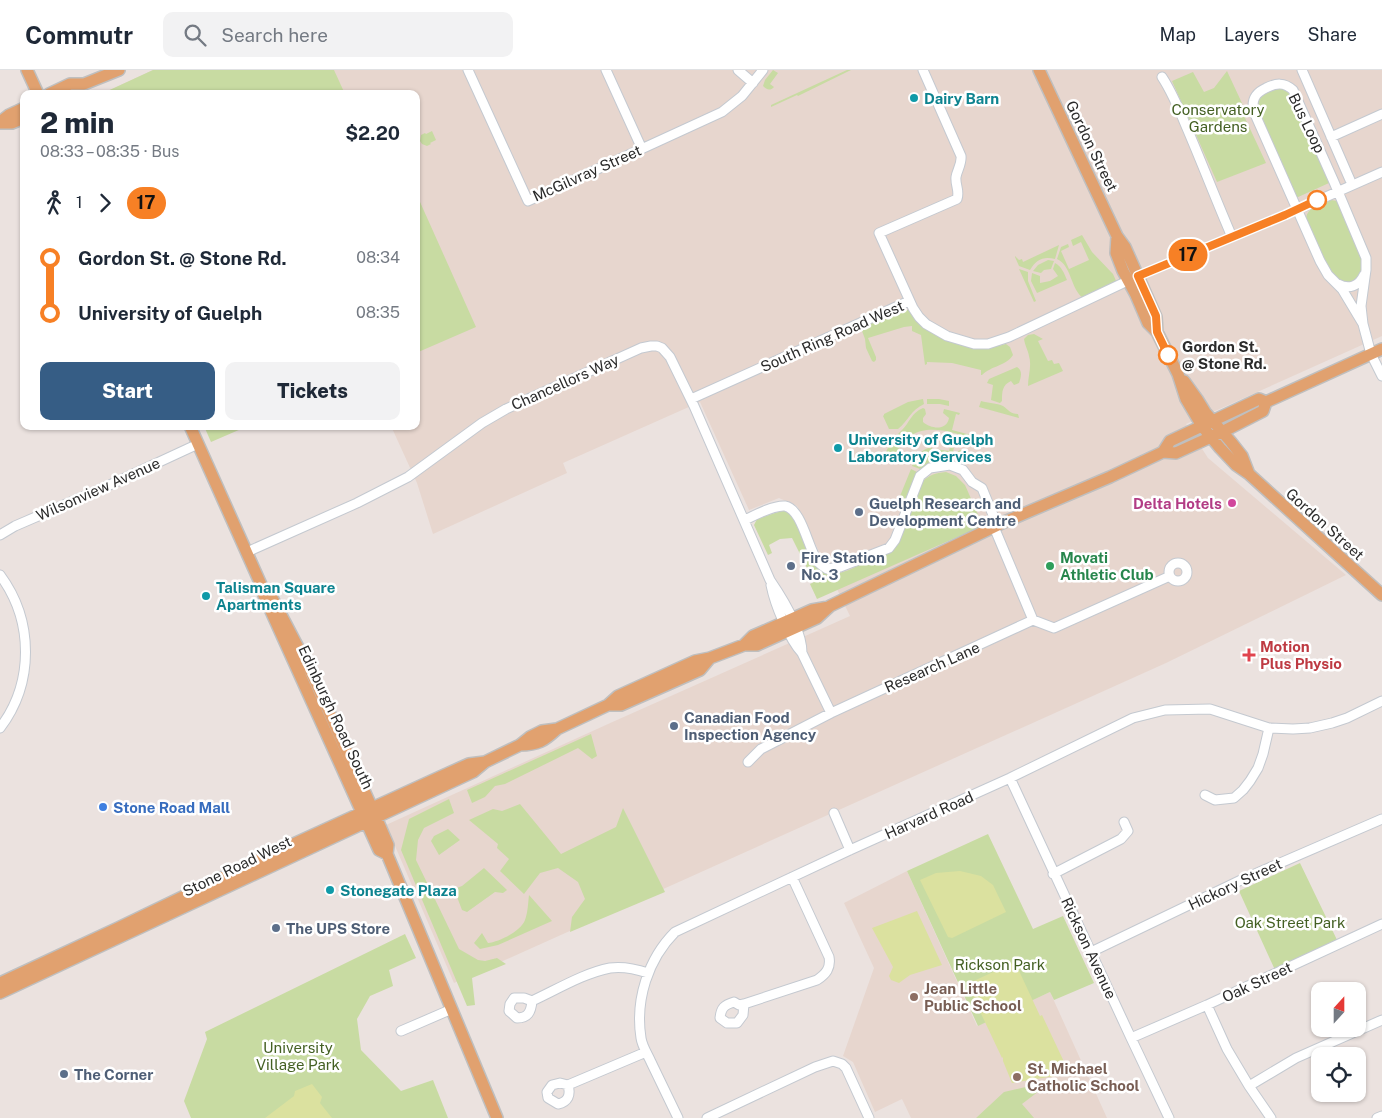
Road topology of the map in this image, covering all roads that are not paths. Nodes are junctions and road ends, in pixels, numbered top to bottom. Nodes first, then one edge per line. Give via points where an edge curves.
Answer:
1 (27, 70) edge
2 (120, 70) edge
3 (468, 70) edge
4 (606, 70) edge
5 (738, 70) edge
6 (763, 70) edge
7 (923, 70) edge
8 (1039, 70) edge
9 (1302, 70) edge
10 (1162, 77) dead end
11 (753, 83) junction
12 (81, 89) edge
13 (36, 90) edge
14 (57, 90) edge
15 (20, 110) edge
16 (1382, 114) edge
17 (20, 120) edge
18 (0, 122) edge
19 (1331, 137) junction
20 (642, 149) junction
21 (1382, 172) edge
22 (1350, 180) dead end
23 (1338, 191) junction
24 (1297, 209) junction
25 (1232, 237) junction
26 (1366, 270) junction
27 (1133, 278) junction
28 (1332, 279) junction
29 (909, 301) junction
30 (1363, 324) junction
31 (1377, 352) edge
32 (1382, 376) edge
33 (691, 399) junction
34 (1266, 402) junction
35 (1207, 424) junction
36 (192, 430) edge
37 (1217, 434) junction
38 (198, 444) junction
39 (1163, 452) junction
40 (745, 520) junction
41 (994, 527) junction
42 (0, 535) edge
43 (247, 552) junction
44 (0, 575) edge
45 (1170, 576) dead end
46 (1382, 595) edge
47 (1033, 620) junction
48 (790, 625) junction
49 (1382, 701) edge
50 (831, 713) junction
51 (0, 728) edge
52 (1270, 728) junction
53 (748, 762) dead end
54 (1010, 778) junction
55 (1205, 795) dead end
56 (834, 813) dead end
57 (369, 815) junction
58 (1382, 819) edge
59 (1124, 822) dead end
60 (850, 850) junction
61 (276, 852) junction
62 (270, 866) junction
63 (1053, 874) junction
64 (792, 877) junction
65 (1382, 924) edge
66 (1090, 952) junction
67 (38, 965) junction
68 (648, 973) junction
69 (33, 978) junction
70 (0, 983) edge
71 (0, 993) edge
72 (532, 1002) dead end
73 (744, 1004) dead end
74 (1206, 1005) junction
75 (452, 1009) junction
76 (1382, 1020) edge
77 (402, 1031) dead end
78 (1130, 1038) junction
79 (646, 1052) junction
80 (568, 1085) dead end
81 (1249, 1086) junction
82 (1382, 1116) edge
83 (497, 1118) edge
84 (678, 1118) edge
85 (707, 1118) edge
86 (869, 1118) edge
87 (1169, 1118) edge
88 (1270, 1118) edge
89 (1377, 1118) edge

1 - 13 main road
2 - 12 main road
3 - 20 street, McGilvray Street via 528,201
4 - 20 street
5 - 11 street
6 - 11 street, McGilvray Street
7 - 29 street via 961,160 956,178 959,195 957,199 879,234
8 - 27 main road, Gordon Street via 1118,236 1116,253
9 - 19 street
10 - 25 street
11 - 20 street, McGilvray Street via 722,112
12 - 14 main road via 70,84
15 - 18 main road
16 - 19 street
17 - 18 main road
19 - 22 street
21 - 23 street, South Ring Road West
23 - 24 street, South Ring Road West
23 - 24 street, Bus Loop via 1293,90 1282,84 1272,85 1256,94 1253,108
23 - 26 street, Bus Loop via 1366,258
24 - 25 street, South Ring Road West
24 - 28 street, Bus Loop via 1320,261
25 - 27 street, South Ring Road West
26 - 28 street via 1360,282 1350,287
26 - 30 street, Bus Loop via 1361,306
27 - 29 street, South Ring Road West via 1009,337 982,345 938,332 919,317
27 - 35 main road, Gordon Street via 1148,323 1157,332 1178,374 1186,399
28 - 30 street, Bus Loop via 1342,289
29 - 33 street, South Ring Road West
30 - 31 street, Bus Loop
31 - 32 street, Bus Loop
31 - 34 main road
33 - 40 street, Chancellors Way
33 - 43 street, Chancellors Way via 666,352 657,346 641,348 506,409 408,477
34 - 35 main road, Stone Road West via 1258,399
34 - 37 main road, Stone Road West via 1263,411
35 - 37 main road, Gordon Street
35 - 39 main road, Stone Road West via 1170,441
36 - 38 main road, Edinburgh Road South
37 - 39 main road, Stone Road West via 1176,453
37 - 46 main road, Gordon Street via 1236,465
38 - 42 street, Wilsonview Avenue
38 - 43 main road, Edinburgh Road South
39 - 41 main road, Stone Road West
40 - 41 street via 786,506 795,512 818,562 827,569 840,567 889,548 920,476 930,468 950,465 963,470 972,482 982,488 993,515
40 - 48 street, Chancellors Way via 770,580 781,596
41 - 47 street
41 - 48 main road, Stone Road West via 830,606 817,618
43 - 57 main road, Edinburgh Road South via 266,600
44 - 51 street via 19,610 26,653 21,687
45 - 47 street via 1054,628
47 - 50 street, Research Lane
48 - 50 street via 795,646 802,653
48 - 57 main road, Stone Road West via 757,645 744,645 664,674 557,729 534,745 520,745 485,762 469,764
49 - 52 street, Harvard Road via 1347,718 1310,728
50 - 53 street, Research Lane via 761,749
52 - 54 street, Harvard Road via 1210,709 1165,710 1133,718
52 - 55 street via 1258,768 1243,790 1234,798 1215,800
54 - 60 street, Harvard Road
54 - 63 street, Rickson Avenue
56 - 60 street
57 - 61 main road, Stone Road West
57 - 62 main road, Stone Road West
57 - 75 main road, Edinburgh Road South via 379,850 387,854
58 - 66 street, Hickory Street via 1241,880
59 - 63 street via 1128,831 1121,839
60 - 64 street, Harvard Road
61 - 62 main road
61 - 67 main road, Stone Road West
62 - 69 main road, Stone Road West
63 - 66 street, Rickson Avenue
64 - 68 street, Harvard Road via 675,932
64 - 73 street via 830,964 817,980
65 - 74 street, Oak Street
66 - 78 street, Rickson Avenue
67 - 69 main road
67 - 70 main road, Stone Road West
68 - 72 street via 611,968 592,973
68 - 79 street, Harvard Road via 640,1010 641,1039
69 - 71 main road, Stone Road West
74 - 78 street, Oak Street
74 - 81 street
75 - 77 street
75 - 83 main road, Edinburgh Road South
76 - 81 street via 1296,1058
78 - 87 street, Rickson Avenue
79 - 80 street
79 - 84 street, Harvard Road
81 - 88 street
82 - 89 street
85 - 86 street via 833,1061 846,1068

